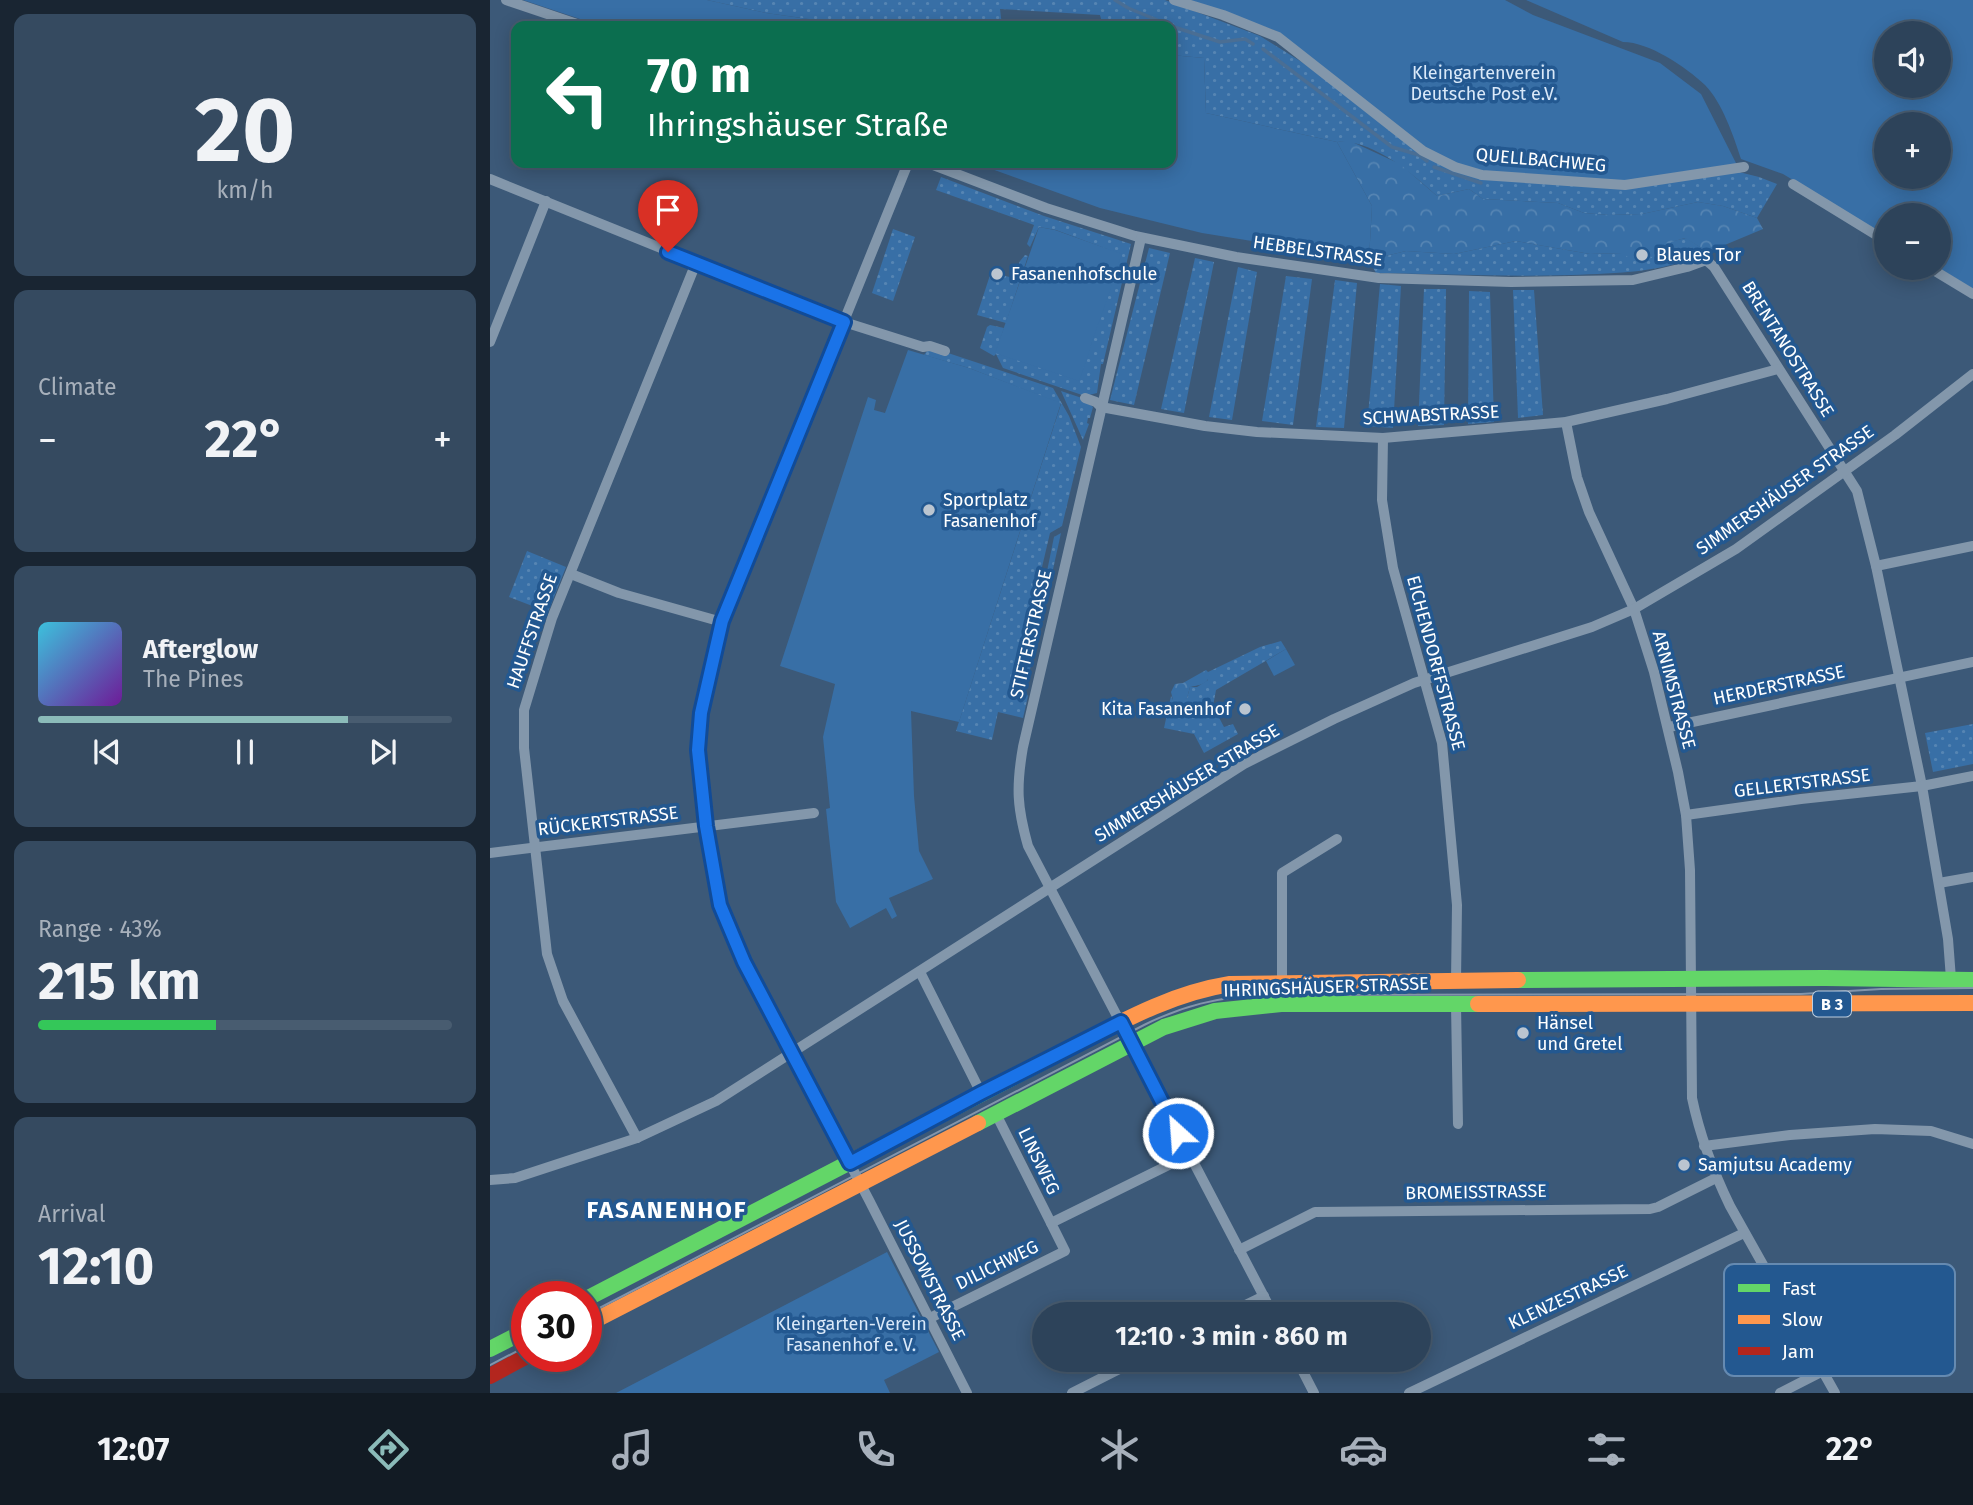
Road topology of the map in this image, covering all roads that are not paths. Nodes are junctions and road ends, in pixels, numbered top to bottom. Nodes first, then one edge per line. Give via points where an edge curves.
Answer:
1 (506, 0) edge
2 (1174, 0) edge
3 (568, 21) edge
4 (1744, 167) dead end
5 (906, 168) edge
6 (941, 168) edge
7 (490, 180) edge
8 (1793, 184) dead end
9 (546, 201) junction
10 (1874, 234) edge
11 (1141, 238) junction
12 (696, 263) junction
13 (1714, 267) joint
14 (1950, 280) edge
15 (1973, 294) edge
16 (844, 322) junction
17 (490, 342) edge
18 (945, 351) dead end
19 (1778, 369) junction
20 (1973, 374) edge
21 (1085, 398) dead end
22 (1101, 407) junction
23 (1566, 422) junction
24 (1383, 438) junction
25 (1844, 471) junction
26 (1973, 546) edge
27 (1876, 566) junction
28 (571, 574) junction
29 (1634, 610) junction
30 (722, 621) junction
31 (1973, 662) edge
32 (1898, 677) junction
33 (1423, 680) junction
34 (1669, 727) junction
35 (1973, 776) edge
36 (1922, 786) junction
37 (814, 813) dead end
38 (1686, 815) junction
39 (706, 826) junction
40 (1337, 839) dead end
41 (534, 847) junction
42 (490, 853) edge
43 (1973, 877) edge
44 (1939, 883) junction
45 (1050, 889) junction
46 (920, 972) junction
47 (1691, 979) junction
48 (1951, 979) junction
49 (1973, 980) edge
50 (1282, 981) junction
51 (1456, 981) junction
52 (1973, 1003) edge
53 (1456, 1004) junction
54 (1692, 1005) junction
55 (1121, 1022) junction
56 (1133, 1044) junction
57 (792, 1054) junction
58 (981, 1093) junction
59 (996, 1114) junction
60 (1458, 1124) dead end
61 (637, 1138) junction
62 (1973, 1144) edge
63 (1704, 1146) junction
64 (1189, 1156) junction
65 (850, 1163) junction
66 (1716, 1178) junction
67 (490, 1180) edge
68 (860, 1182) junction
69 (1051, 1223) junction
70 (1744, 1233) junction
71 (1239, 1250) junction
72 (1762, 1264) edge
73 (602, 1291) edge
74 (1264, 1296) junction
75 (1252, 1302) edge
76 (1267, 1302) edge
77 (602, 1317) edge
78 (930, 1318) junction
79 (511, 1338) edge
80 (490, 1349) edge
81 (511, 1365) edge
82 (1113, 1372) edge
83 (1303, 1372) edge
84 (490, 1376) edge
85 (1813, 1376) edge
86 (1826, 1376) edge
87 (967, 1393) edge
88 (1072, 1393) edge
89 (1314, 1393) edge
90 (1409, 1393) edge
91 (1780, 1393) edge
92 (1835, 1393) edge

1 - 3 street
2 - 4 street, QUELLBACHWEG via 1278,37 1423,151 1482,175 1625,185
5 - 16 street, JUSSOWSTRASSE
6 - 11 street, HEBBELSTRASSE
7 - 9 street
8 - 10 street
9 - 12 street
9 - 17 street
11 - 13 street, HEBBELSTRASSE via 1236,257 1400,280 1633,280 1706,260
11 - 22 street, STIFTERSTRASSE
12 - 16 street
12 - 28 street, HAUFFSTRASSE
13 - 19 street, BRENTANOSTRASSE
14 - 15 street
16 - 18 street
16 - 30 street, JUSSOWSTRASSE
19 - 23 street, SCHWABSTRASSE
19 - 25 street, BRENTANOSTRASSE
20 - 25 street, SIMMERSHÄUSER STRASSE
21 - 22 street, SCHWABSTRASSE
22 - 24 street, SCHWABSTRASSE via 1257,432
22 - 45 street, STIFTERSTRASSE via 1018,779 1018,810 1028,846
23 - 24 street, SCHWABSTRASSE
23 - 29 street, ARNIMSTRASSE via 1589,512
24 - 33 street, EICHENDORFFSTRASSE via 1382,500 1393,568
25 - 27 street, BRENTANOSTRASSE via 1857,491
25 - 29 street, SIMMERSHÄUSER STRASSE via 1736,549
26 - 27 street
27 - 32 street, BRENTANOSTRASSE
28 - 30 street via 619,593
28 - 41 street, HAUFFSTRASSE via 552,618 524,710
29 - 33 street, SIMMERSHÄUSER STRASSE
29 - 34 street, ARNIMSTRASSE
30 - 39 street, JUSSOWSTRASSE via 701,713 698,750
31 - 32 street
32 - 34 street, HERDERSTRASSE
32 - 36 street, BRENTANOSTRASSE
33 - 45 street, SIMMERSHÄUSER STRASSE via 1244,764
33 - 51 street, EICHENDORFFSTRASSE via 1442,743 1450,807 1457,905
34 - 38 street, ARNIMSTRASSE
35 - 36 street
36 - 38 street, GELLERTSTRASSE
36 - 44 street, BRENTANOSTRASSE
37 - 39 street, RÜCKERTSTRASSE
38 - 47 street, ARNIMSTRASSE
39 - 41 street, RÜCKERTSTRASSE
39 - 57 street, JUSSOWSTRASSE via 720,905
40 - 50 street via 1282,873
41 - 42 street, RÜCKERTSTRASSE
41 - 61 street, HAUFFSTRASSE via 547,954 562,1001
43 - 44 street
44 - 48 street, BRENTANOSTRASSE
45 - 46 street, SIMMERSHÄUSER STRASSE
45 - 55 street, STIFTERSTRASSE
46 - 57 street, SIMMERSHÄUSER STRASSE
46 - 58 street
47 - 48 main road, IHRINGSHÄUSER STRASSE / B 3
47 - 51 main road, IHRINGSHÄUSER STRASSE / B 3
47 - 54 street, ARNIMSTRASSE
48 - 49 main road, IHRINGSHÄUSER STRASSE / B 3
50 - 51 main road, IHRINGSHÄUSER STRASSE / B 3
50 - 55 main road, IHRINGSHÄUSER STRASSE / B 3 via 1213,985 1181,994
52 - 54 main road, IHRINGSHÄUSER STRASSE / B 3
53 - 54 main road, IHRINGSHÄUSER STRASSE / B 3
53 - 56 main road, IHRINGSHÄUSER STRASSE / B 3 via 1220,1008 1164,1027
53 - 60 street
54 - 63 street, ARNIMSTRASSE via 1692,1098
55 - 56 street, STIFTERSTRASSE
55 - 58 main road, IHRINGSHÄUSER STRASSE / B 3
56 - 59 main road, IHRINGSHÄUSER STRASSE / B 3
56 - 64 street, STIFTERSTRASSE
57 - 61 street, SIMMERSHÄUSER STRASSE via 716,1101
57 - 65 street, JUSSOWSTRASSE
58 - 65 main road, IHRINGSHÄUSER STRASSE / B 3
59 - 68 main road, IHRINGSHÄUSER STRASSE / B 3
59 - 69 street, LINSWEG
61 - 67 street, SIMMERSHÄUSER STRASSE via 515,1178
62 - 63 street via 1931,1131 1875,1129
63 - 66 street, ARNIMSTRASSE
64 - 69 street, DILICHWEG
64 - 71 street, STIFTERSTRASSE
65 - 68 street, JUSSOWSTRASSE
65 - 73 main road, IHRINGSHÄUSER STRASSE / B 3
66 - 70 street, ARNIMSTRASSE
66 - 71 street, BROMEISSTRASSE via 1650,1209 1315,1212
68 - 77 main road, IHRINGSHÄUSER STRASSE / B 3
68 - 78 street, JUSSOWSTRASSE
69 - 78 street, DILICHWEG via 1065,1251
70 - 72 street, ARNIMSTRASSE
70 - 90 street, KLENZESTRASSE
71 - 74 street, STIFTERSTRASSE
74 - 75 street
74 - 76 street, STIFTERSTRASSE
78 - 87 street, JUSSOWSTRASSE
79 - 80 main road
81 - 84 main road
82 - 88 street
83 - 89 street
85 - 91 street
86 - 92 street, ARNIMSTRASSE

